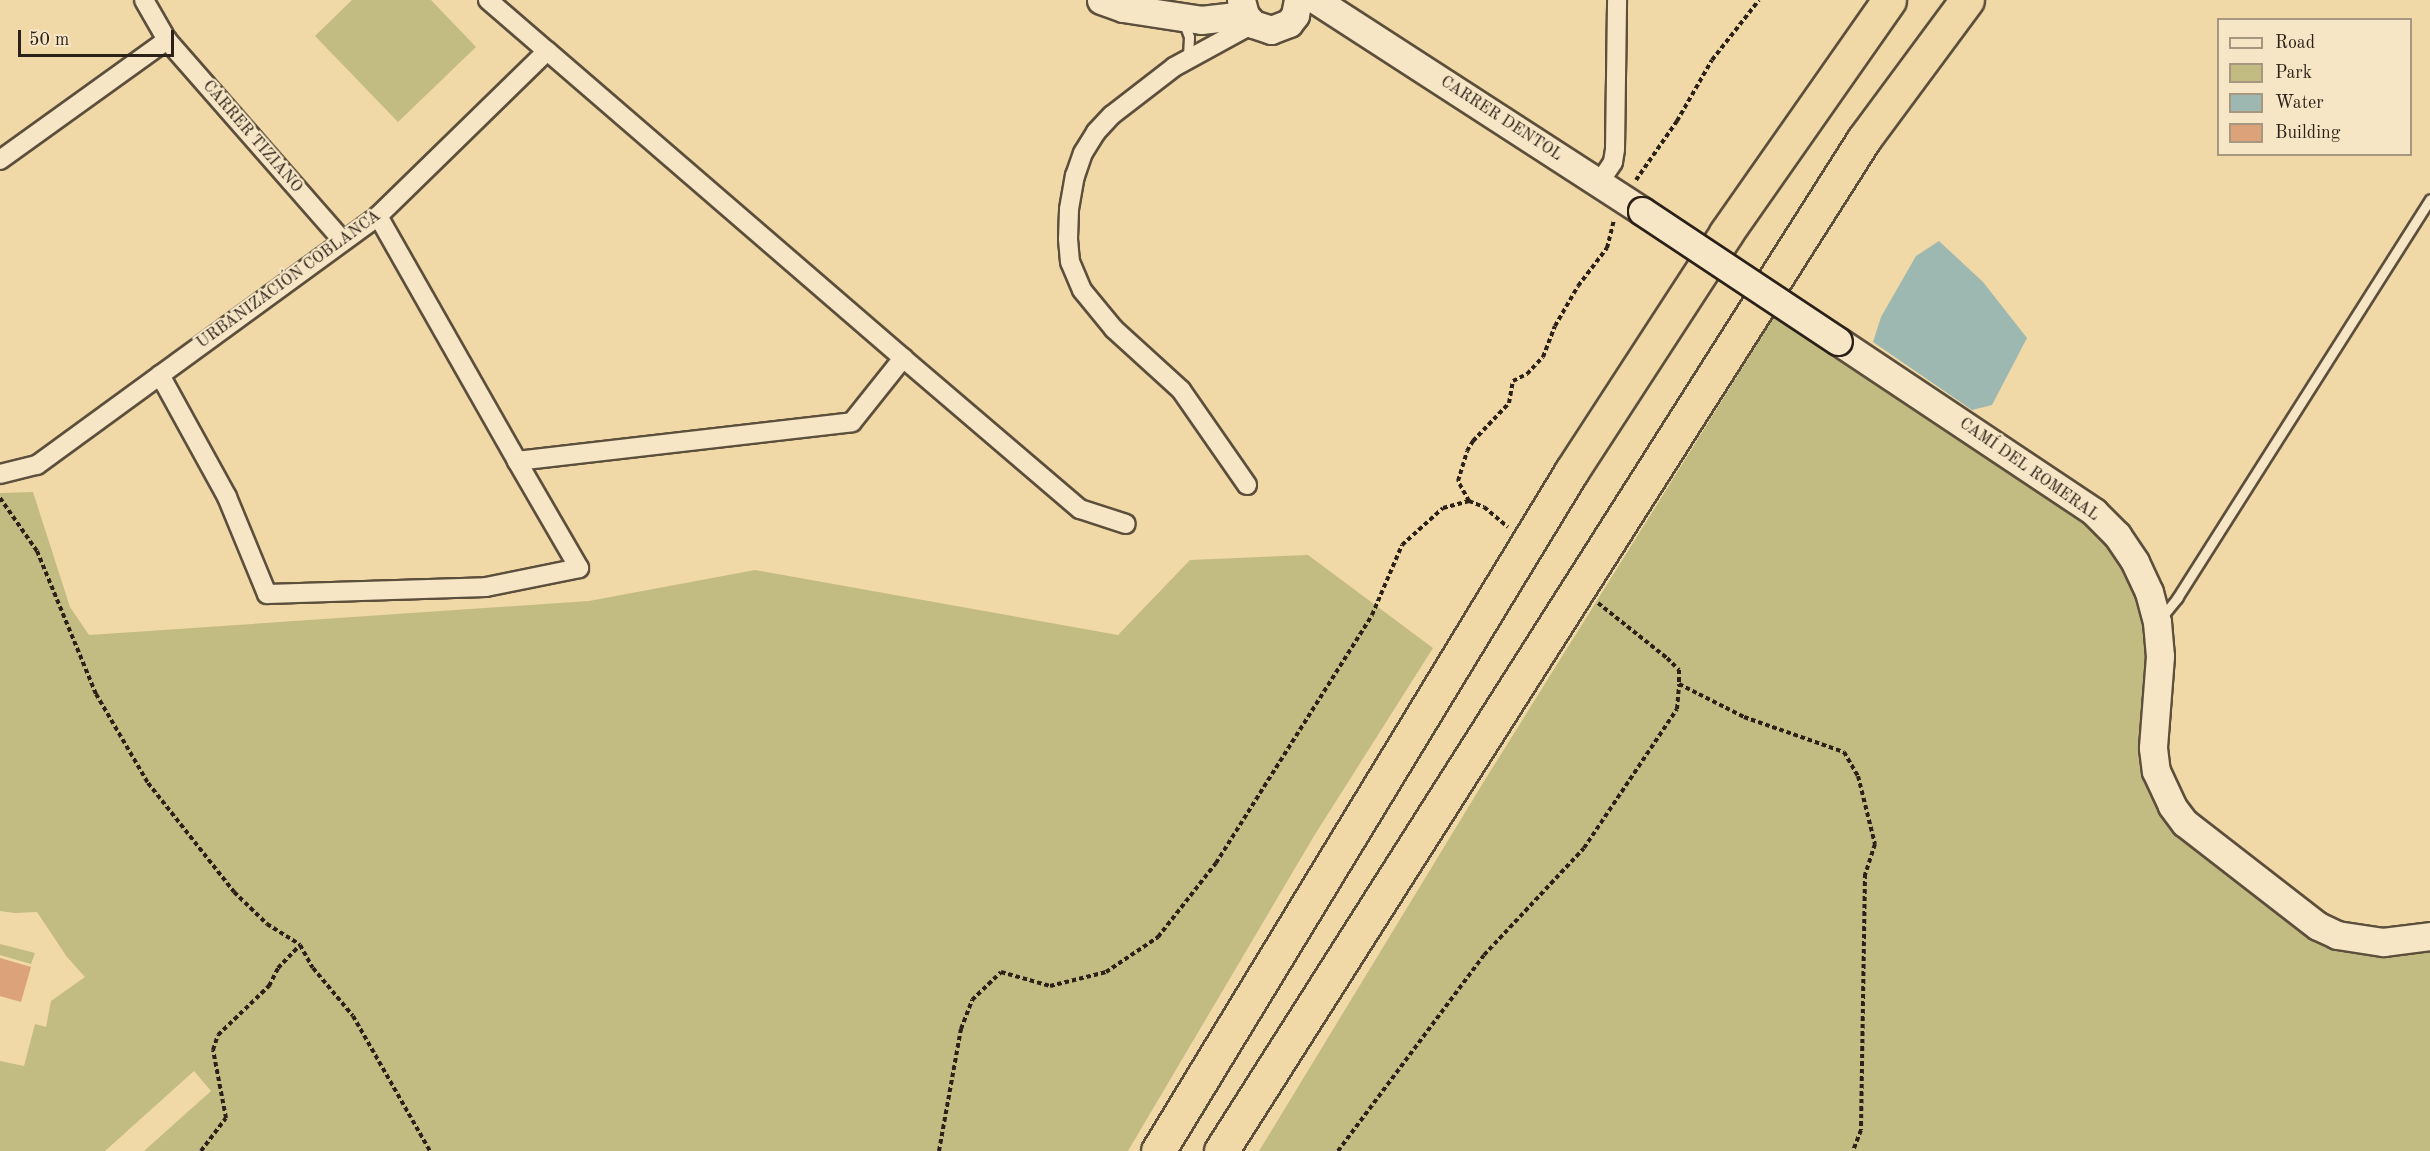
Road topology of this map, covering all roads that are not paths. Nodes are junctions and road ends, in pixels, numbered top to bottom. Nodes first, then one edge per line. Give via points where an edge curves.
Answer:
1 (144, 0) edge
2 (488, 0) edge
3 (1101, 0) edge
4 (1316, 0) edge
5 (1617, 0) edge
6 (1889, 0) edge
7 (1967, 0) edge
8 (1293, 11) edge
9 (1246, 13) edge
10 (1180, 17) junction
11 (1358, 27) junction
12 (167, 40) junction
13 (547, 51) junction
14 (1188, 59) junction
15 (0, 160) edge
16 (1599, 183) junction
17 (2430, 199) edge
18 (1632, 204) joint
19 (378, 216) junction
20 (343, 241) junction
21 (903, 358) junction
22 (160, 375) junction
23 (517, 461) junction
24 (0, 474) edge
25 (1247, 485) dead end
26 (1126, 524) dead end
27 (2157, 622) junction
28 (2430, 936) edge
29 (1158, 1151) edge
30 (1221, 1151) edge

1 - 12 street, CARRER TIZIANO
2 - 13 street
3 - 10 street, CARRER DENTOL via 1123,8
4 - 11 street, CARRER DENTOL
5 - 16 street via 1615,149 1613,162
6 - 29 highway via 1726,233 1570,472
7 - 30 highway via 1864,138
8 - 9 street, CARRER DENTOL via 1271,30
8 - 11 street, CARRER DENTOL
9 - 10 street, CARRER DENTOL via 1201,20
9 - 14 street
10 - 14 lane via 1189,37
11 - 16 street, CARRER DENTOL
12 - 15 street
12 - 20 street, CARRER TIZIANO
13 - 19 street, URBANIZACIÓN COBLANCA
13 - 21 street
14 - 25 street via 1112,115 1083,153 1069,208 1070,262 1082,290 1097,309 1181,390
16 - 18 street, CARRER DENTOL
17 - 27 lane via 2177,597
18 - 27 street, CAMÍ DEL ROMERAL, bridge via 2094,512 2117,535 2135,562
19 - 20 street, URBANIZACIÓN COBLANCA
19 - 23 street
20 - 22 street, URBANIZACIÓN COBLANCA
21 - 23 street via 852,422
21 - 26 street via 1080,509
22 - 23 street via 227,497 267,594 486,587 579,568
22 - 24 street, URBANIZACIÓN COBLANCA via 37,465
27 - 28 street, CAMÍ DEL ROMERAL via 2160,656 2153,748 2156,771 2172,806 2185,823 2318,926 2337,935 2383,942

